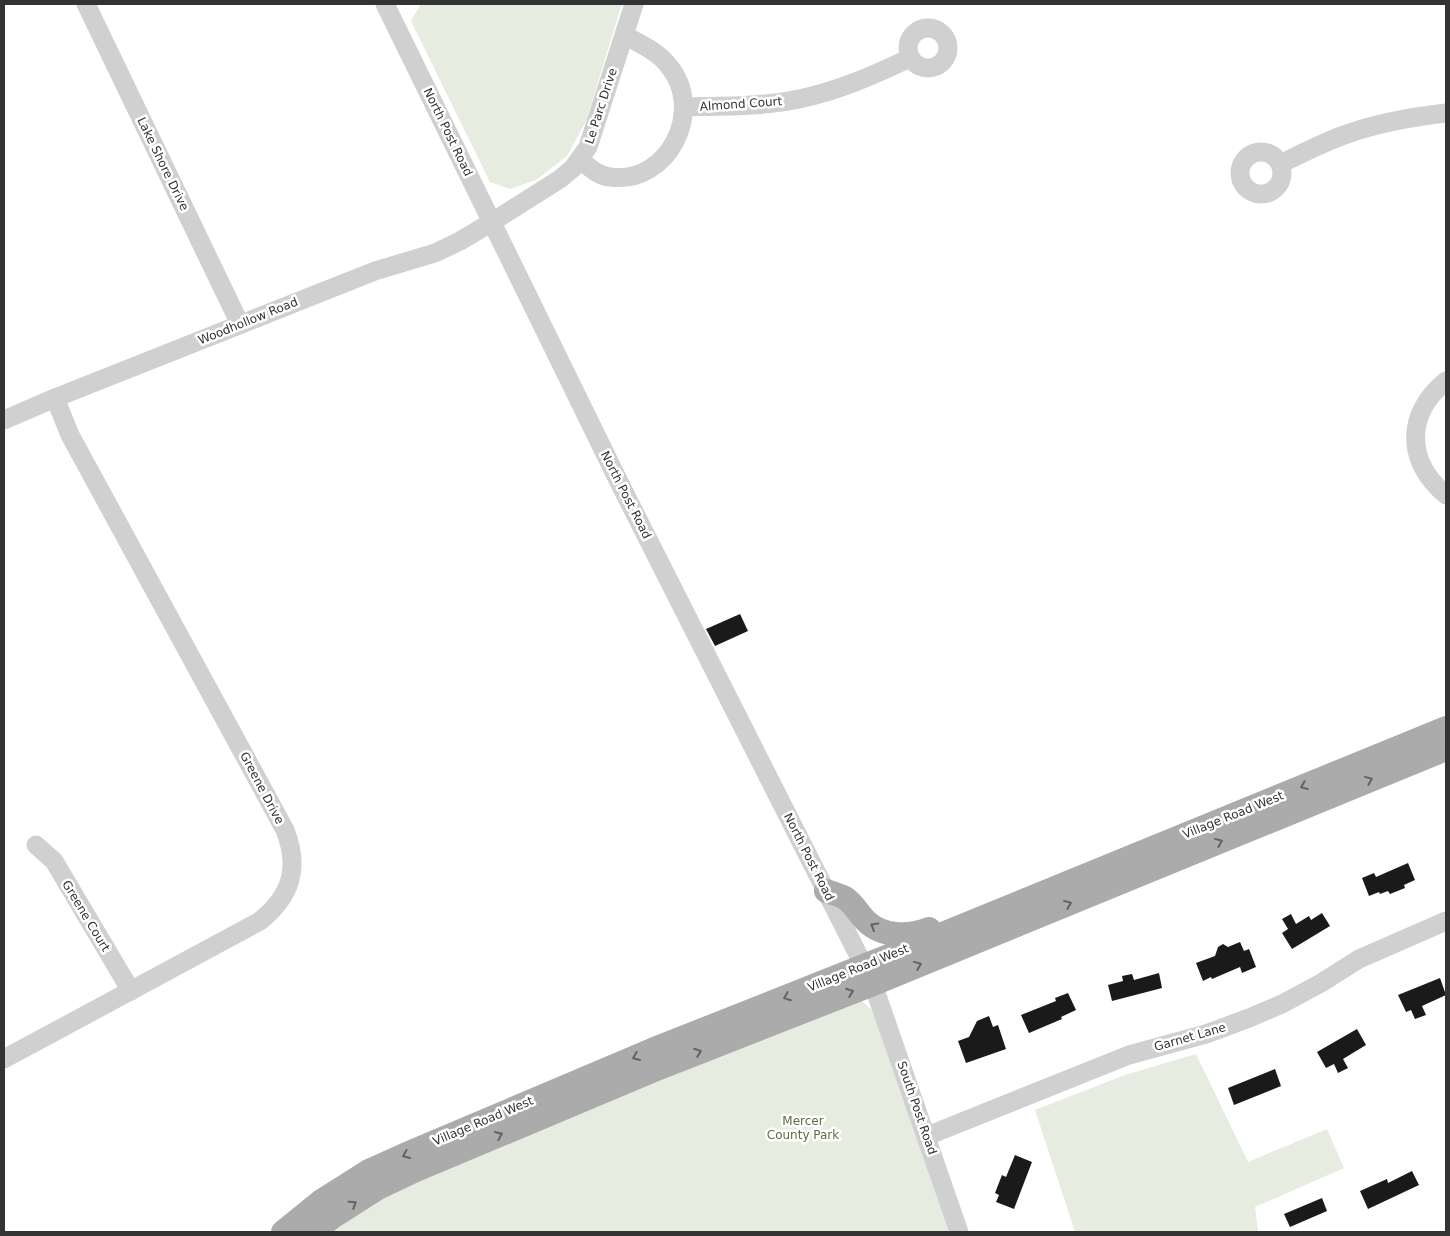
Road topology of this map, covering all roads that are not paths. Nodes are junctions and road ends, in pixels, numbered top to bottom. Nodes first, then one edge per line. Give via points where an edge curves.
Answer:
1 (86, 4) edge
2 (385, 4) edge
3 (634, 4) edge
4 (624, 35) junction
5 (910, 58) dead end
6 (684, 107) junction
7 (1446, 114) edge
8 (580, 160) junction
9 (1280, 164) dead end
10 (492, 222) junction
11 (240, 324) junction
12 (1446, 381) edge
13 (54, 398) junction
14 (4, 420) edge
15 (1446, 495) edge
16 (1446, 728) edge
17 (1446, 749) edge
18 (1232, 816) junction
19 (36, 845) dead end
20 (826, 891) junction
21 (1446, 922) edge
22 (869, 975) junction
23 (131, 991) junction
24 (4, 1059) edge
25 (927, 1136) junction
26 (283, 1232) edge
27 (313, 1232) edge
28 (960, 1232) edge

1 - 11 street, Lake Shore Drive
2 - 10 street, North Post Road
3 - 4 street, Le Parc Drive
4 - 6 street via 659,55 670,66 678,79
4 - 8 street, Le Parc Drive via 592,138
5 - 6 street, Almond Court via 833,91 798,99
6 - 8 street via 677,139 660,161 650,168 635,175 608,177
7 - 9 street via 1380,124 1344,135
8 - 10 street, Le Parc Drive via 560,179
10 - 11 street, Woodhollow Road via 435,253 375,271
10 - 20 street, North Post Road via 620,484
11 - 13 street, Woodhollow Road
12 - 15 street via 1425,403 1416,431 1416,446 1422,466 1435,486
13 - 14 street, Woodhollow Road
13 - 23 street, Greene Drive via 70,434 290,843 291,876 273,911 260,922
16 -> 18 main road, Village Road West
22 -> 17 main road, Village Road West
18 -> 20 main road via 1184,824 921,933 901,935 882,931 868,923 846,898
18 - 22 main road, Village Road West
19 - 23 street, Greene Court via 54,861
20 - 22 street, North Post Road
21 - 25 street, Garnet Lane via 1359,959 1282,1004 1249,1018 1206,1034 1129,1055
22 - 25 street, South Post Road
22 -> 26 main road, Village Road West via 652,1050 368,1171 320,1202
27 -> 22 main road, Village Road West via 378,1188 416,1170
23 - 24 street, Greene Drive
25 - 28 street, South Post Road

